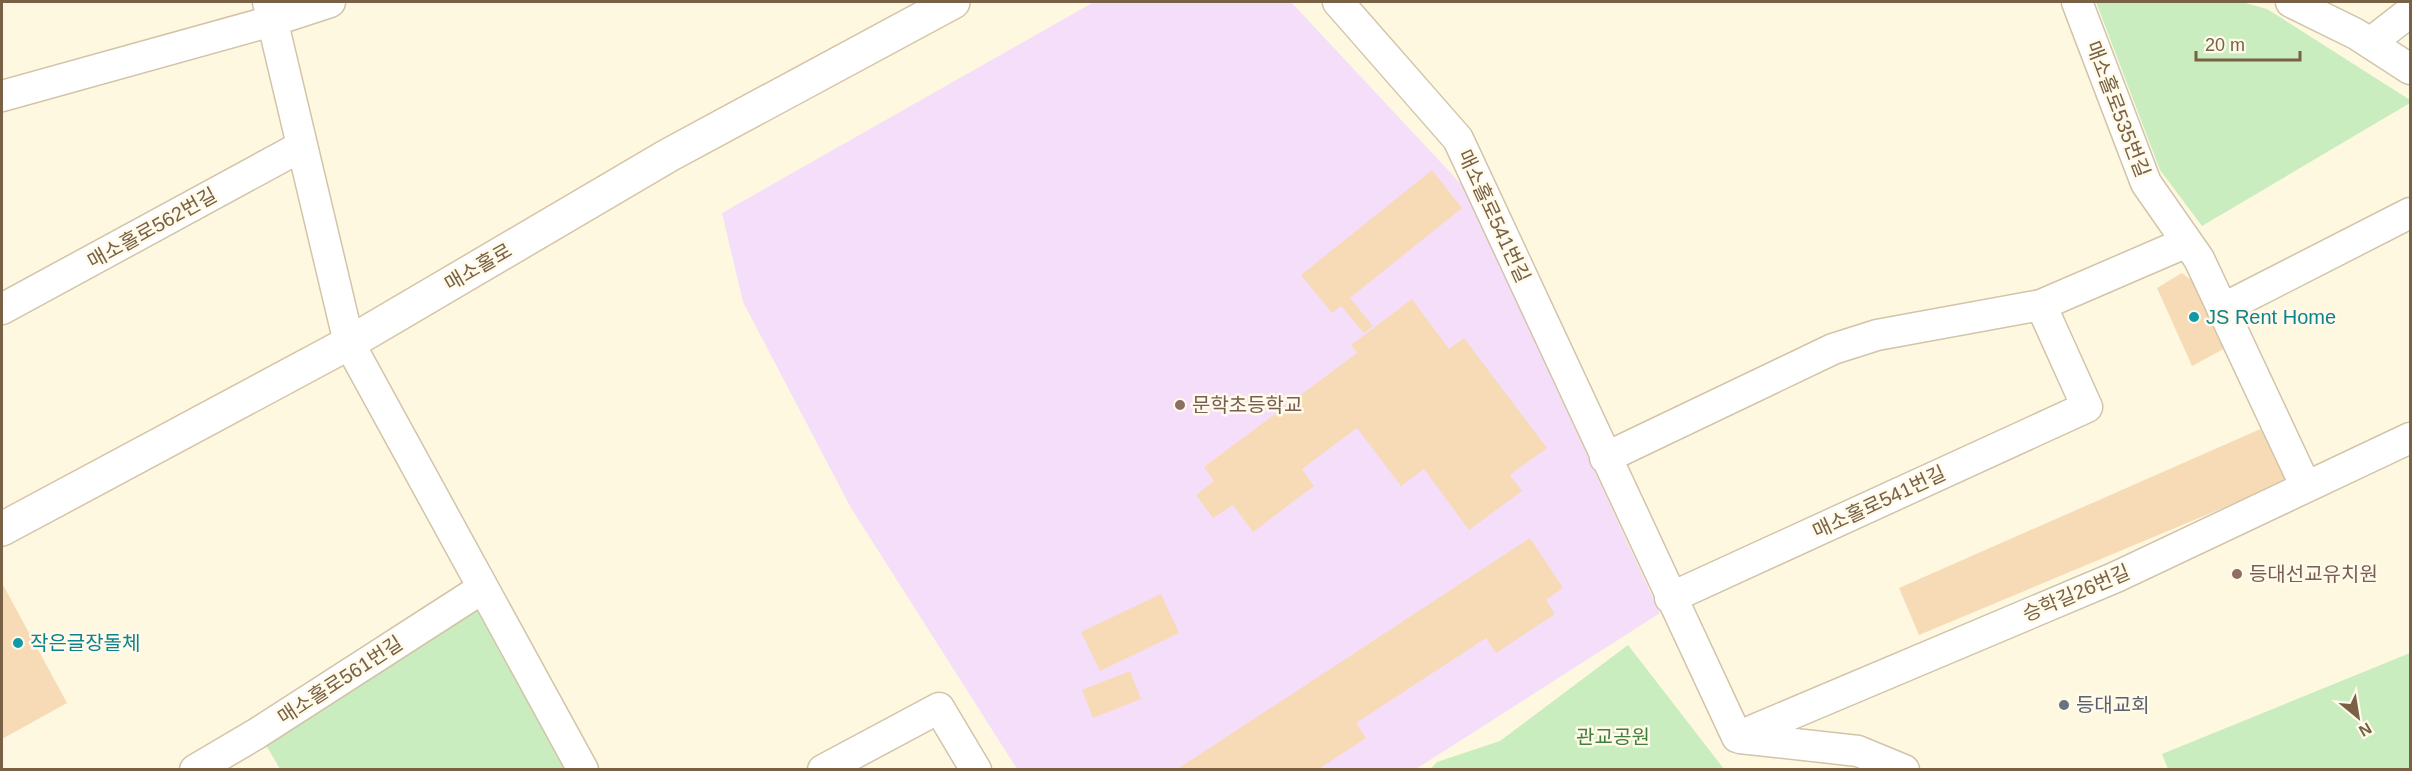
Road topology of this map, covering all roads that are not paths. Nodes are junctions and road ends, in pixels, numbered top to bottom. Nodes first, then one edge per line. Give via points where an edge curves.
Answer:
1 (330, 2) edge
2 (953, 2) edge
3 (1338, 2) edge
4 (2077, 2) edge
5 (2291, 2) edge
6 (270, 11) edge
7 (2410, 12) edge
8 (2370, 43) junction
9 (2410, 69) edge
10 (2, 96) edge
11 (302, 146) junction
12 (2410, 213) edge
13 (2187, 242) junction
14 (2041, 305) junction
15 (2, 309) edge
16 (2222, 309) junction
17 (349, 343) junction
18 (2410, 438) edge
19 (1605, 458) junction
20 (2306, 487) junction
21 (2, 529) edge
22 (484, 590) junction
23 (1670, 598) junction
24 (1737, 737) junction
25 (195, 770) edge
26 (583, 770) edge
27 (824, 770) edge
28 (976, 770) edge
29 (1904, 770) edge

1 - 6 street
2 - 17 main road, 매소홀로 via 669,155
3 - 19 street, 매소홀로541번길 via 1458,139
4 - 13 street, 매소홀로535번길 via 2145,183
5 - 8 street
6 - 10 street
6 - 11 street
7 - 8 street
8 - 9 street
11 - 15 street, 매소홀로562번길
11 - 17 street
12 - 16 street
13 - 14 street
13 - 16 street, 매소홀로535번길
14 - 19 street via 1877,335 1833,349
14 - 23 street, 매소홀로541번길 via 2087,407
16 - 20 street, 매소홀로535번길
17 - 21 main road, 매소홀로
17 - 22 street
18 - 20 street, 승학길26번길
19 - 23 street, 매소홀로541번길
20 - 24 street, 승학길26번길 via 2116,577
22 - 25 street, 매소홀로561번길
22 - 26 street
23 - 24 street, 매소홀로541번길
24 - 29 street via 1858,751
27 - 28 street via 939,708

